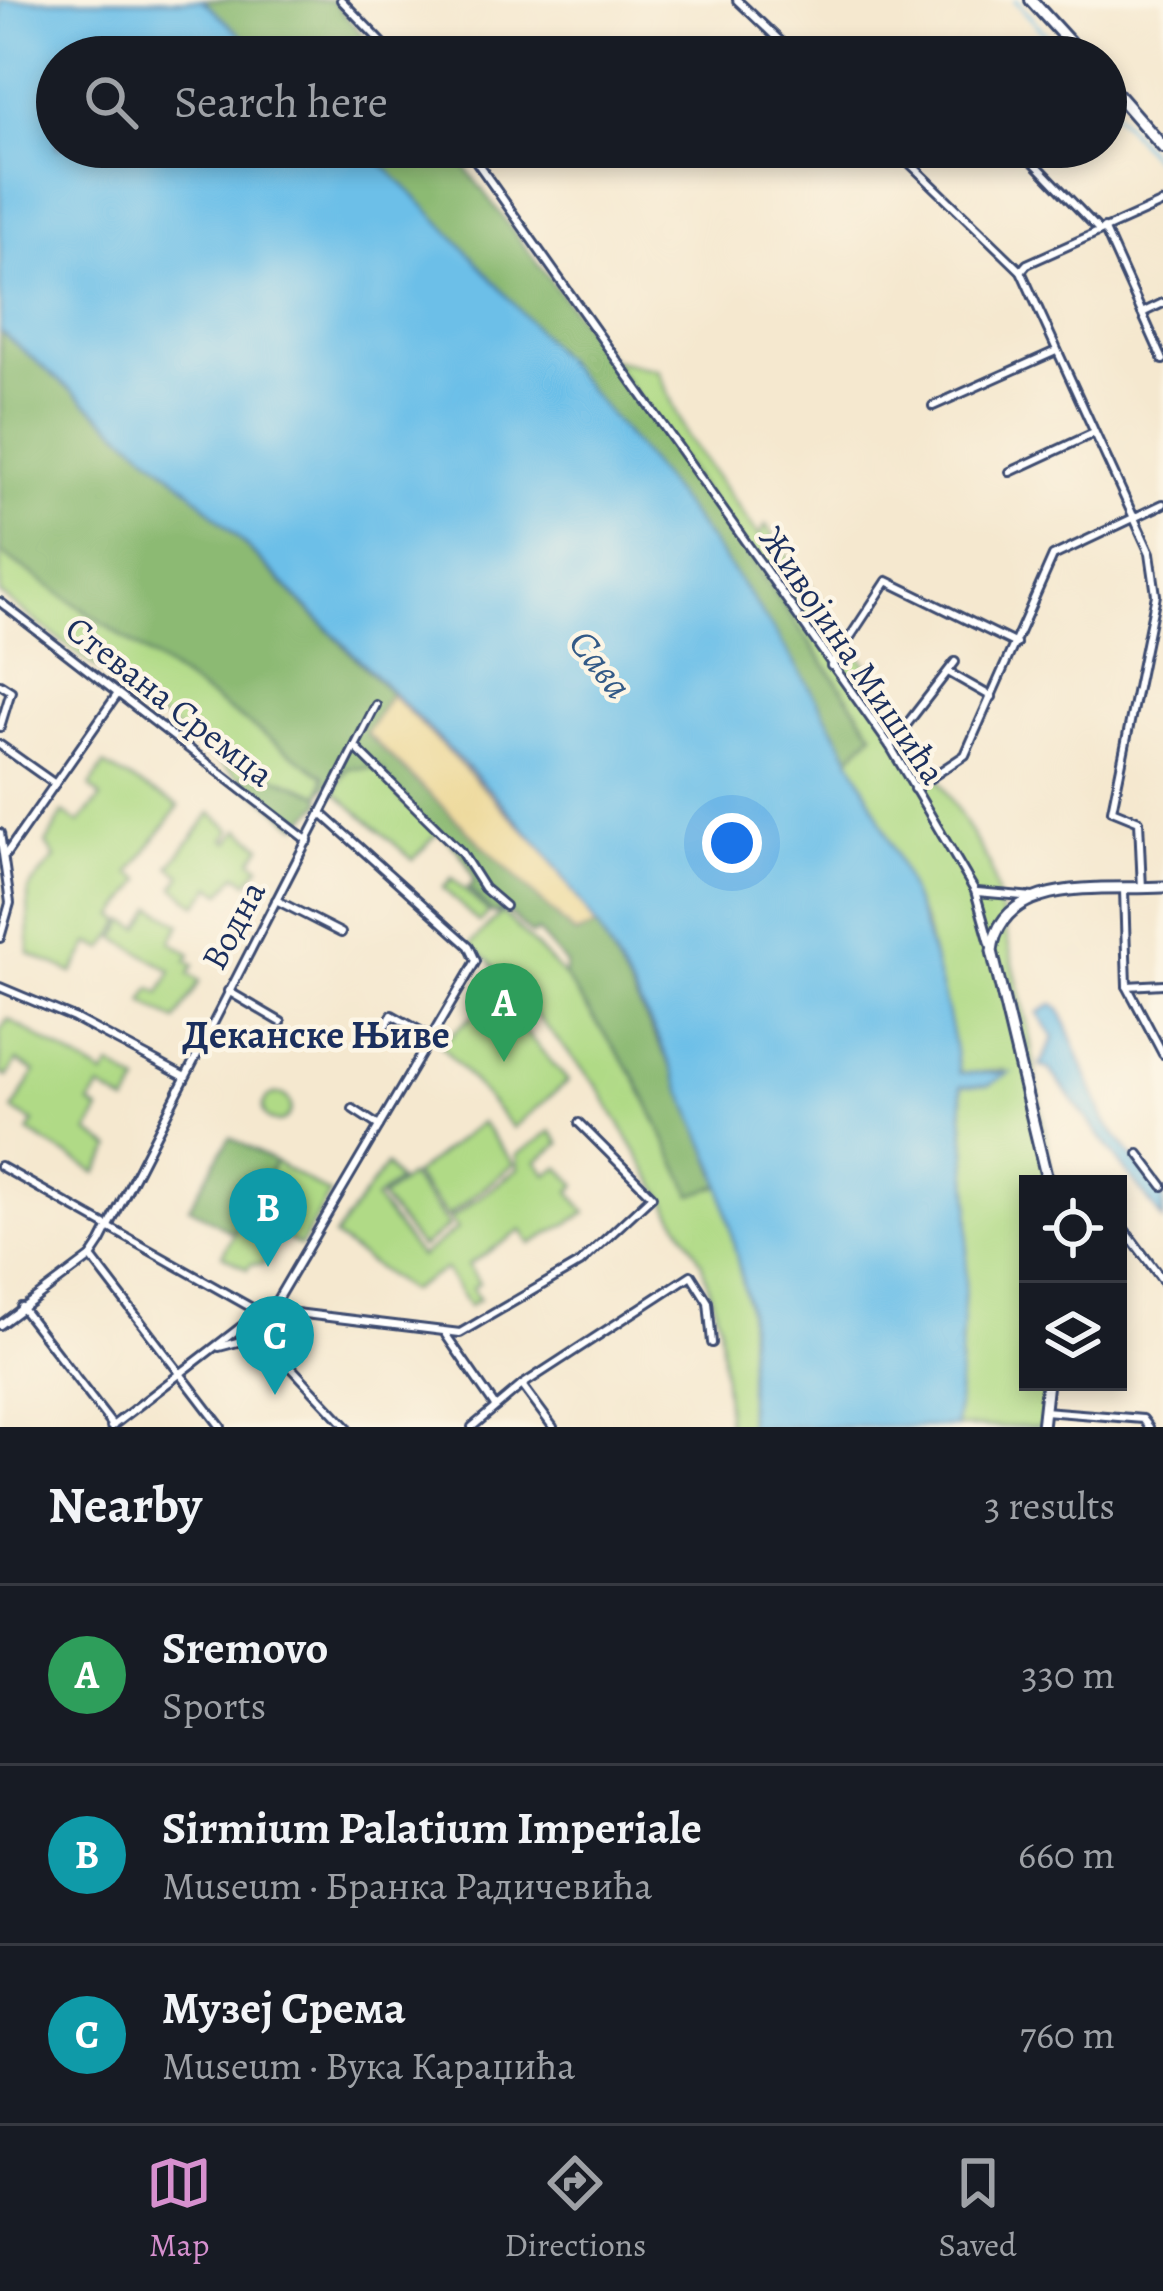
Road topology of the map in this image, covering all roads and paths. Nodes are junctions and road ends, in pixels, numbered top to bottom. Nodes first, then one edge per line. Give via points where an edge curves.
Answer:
1 (340, 0) edge
2 (736, 0) edge
3 (1030, 0) edge
4 (375, 36) edge
5 (775, 36) edge
6 (1063, 36) edge
7 (1127, 106) edge
8 (1163, 147) edge
9 (481, 168) edge
10 (915, 168) edge
11 (1040, 168) edge
12 (1163, 202) edge
13 (1102, 229) junction
14 (1022, 272) junction
15 (1163, 304) edge
16 (1142, 313) junction
17 (1056, 351) junction
18 (1163, 360) edge
19 (933, 406) dead end
20 (1094, 433) junction
21 (1010, 472) dead end
22 (1163, 504) edge
23 (1133, 518) junction
24 (0, 602) edge
25 (1016, 644) junction
26 (955, 662) dead end
27 (831, 665) junction
28 (948, 672) junction
29 (0, 684) edge
30 (118, 694) junction
31 (992, 698) junction
32 (376, 705) dead end
33 (0, 727) edge
34 (0, 745) edge
35 (890, 746) junction
36 (355, 747) junction
37 (55, 784) junction
38 (914, 789) junction
39 (321, 813) junction
40 (0, 833) edge
41 (308, 841) junction
42 (6, 854) junction
43 (1163, 887) edge
44 (1142, 889) junction
45 (1124, 890) junction
46 (975, 891) junction
47 (1033, 897) junction
48 (276, 900) junction
49 (505, 906) dead end
50 (341, 933) dead end
51 (0, 938) edge
52 (992, 951) junction
53 (1163, 984) edge
54 (1127, 986) junction
55 (0, 987) edge
56 (229, 991) junction
57 (281, 1022) dead end
58 (380, 1035) dead end
59 (431, 1037) junction
60 (1163, 1054) edge
61 (184, 1077) junction
62 (352, 1109) dead end
63 (579, 1124) dead end
64 (379, 1126) junction
65 (1138, 1154) dead end
66 (0, 1166) edge
67 (1046, 1175) edge
68 (1163, 1186) edge
69 (108, 1226) junction
70 (1127, 1233) edge
71 (91, 1256) junction
72 (1163, 1280) edge
73 (242, 1301) junction
74 (21, 1307) junction
75 (275, 1312) junction
76 (250, 1323) junction
77 (0, 1325) edge
78 (444, 1332) junction
79 (256, 1335) junction
80 (712, 1343) dead end
81 (219, 1347) junction
82 (184, 1372) junction
83 (522, 1385) junction
84 (1045, 1391) edge
85 (495, 1406) junction
86 (1044, 1411) junction
87 (112, 1426) edge
88 (220, 1427) edge
89 (346, 1427) edge
90 (472, 1427) edge
91 (554, 1427) edge
92 (1042, 1427) edge
93 (1149, 1427) edge

1 - 4 street
2 - 5 street
3 - 6 main road
7 - 8 main road
9 - 27 street, Живојина Мишића
10 - 14 street
11 - 13 street
12 - 13 street
13 - 14 street
13 - 16 street
14 - 17 street
15 - 16 street
16 - 18 street
17 - 19 street
17 - 20 street
20 - 21 street
20 - 23 street
22 - 23 street
23 - 25 street via 1053,556
23 - 44 street via 1150,553 1156,595 1112,810 1139,821
24 - 30 street, Стевана Сремца
25 - 27 street via 887,581
25 - 31 street
26 - 28 street
27 - 35 street, Живојина Мишића
28 - 31 street
28 - 35 street
29 - 33 street via 11,692
30 - 37 street
30 - 41 street, Стевана Сремца
31 - 38 street via 964,755
32 - 36 street, Водна
34 - 37 street
35 - 38 street, Живојина Мишића
36 - 39 street, Водна
36 - 49 street
37 - 42 street
38 - 46 street, Живојина Мишића
39 - 41 street, Водна
39 - 59 street via 477,958
40 - 42 street
41 - 48 street, Водна
42 - 51 street via 9,916
43 - 44 street
44 - 45 street
45 - 47 street
45 - 54 street
46 - 47 street
46 - 52 street, Живојина Мишића
47 - 52 street via 1000,920
48 - 50 street
48 - 56 street, Водна
52 - 67 street
53 - 54 street
54 - 60 street
55 - 61 street
56 - 57 street
56 - 61 street, Водна
58 - 59 street via 392,1015
59 - 64 street
61 - 69 street, Водна
62 - 64 street
63 - 78 street via 652,1196 553,1282 467,1330
64 - 75 street
65 - 68 street
66 - 69 street
69 - 71 street, Водна
69 - 73 street
70 - 72 street
71 - 74 street
71 - 82 street
73 - 75 street
73 - 76 street
74 - 77 street
74 - 87 street
75 - 76 street
75 - 78 street
75 - 79 street
76 - 79 street
76 - 79 street
76 - 81 street
78 - 85 street
79 - 81 street
79 - 89 street
80 - 83 street via 708,1302 691,1275
81 - 82 street
82 - 87 street
82 - 88 street
83 - 85 street
83 - 91 street
84 - 86 street
85 - 90 street
86 - 92 street
86 - 93 street via 1143,1419

